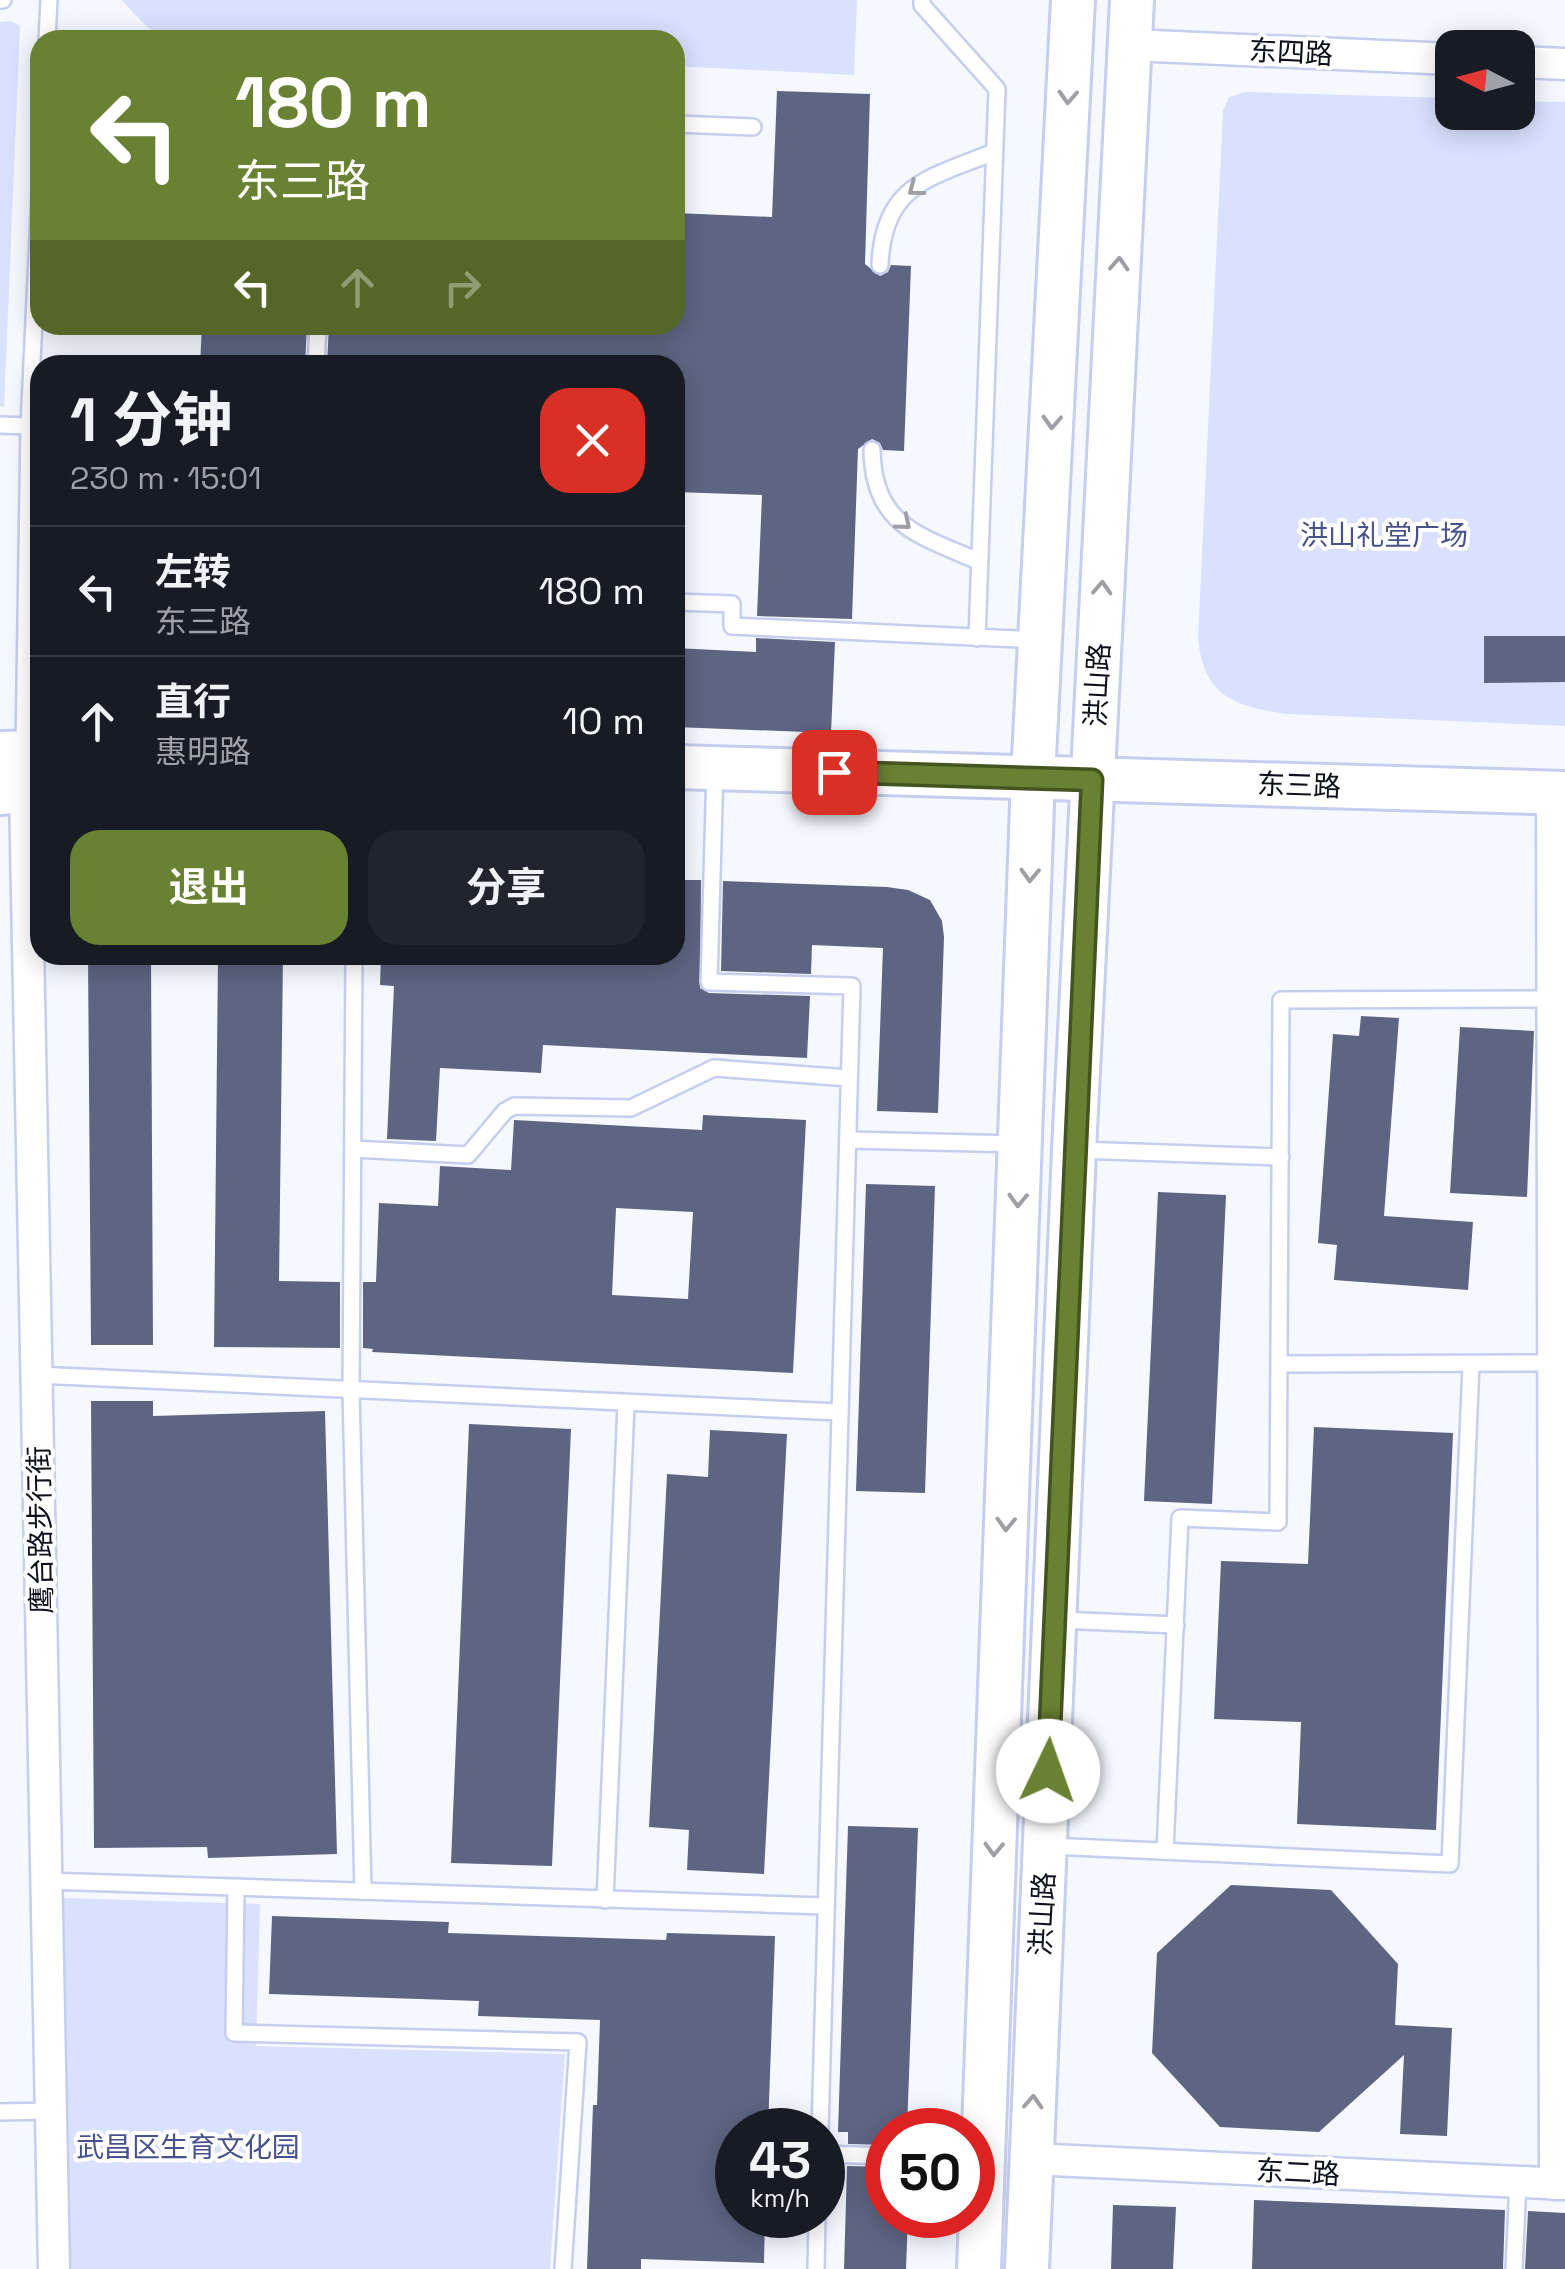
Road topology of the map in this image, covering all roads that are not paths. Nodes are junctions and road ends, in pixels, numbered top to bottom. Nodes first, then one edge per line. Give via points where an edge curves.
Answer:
1 (49, 0) edge
2 (922, 0) edge
3 (1073, 0) edge
4 (1132, 0) edge
5 (48, 30) edge
6 (1130, 45) junction
7 (1435, 59) edge
8 (1535, 63) edge
9 (1565, 64) edge
10 (685, 124) edge
11 (753, 127) dead end
12 (994, 152) junction
13 (880, 264) dead end
14 (0, 425) edge
15 (30, 426) joint
16 (872, 450) dead end
17 (978, 561) junction
18 (685, 602) edge
19 (977, 638) junction
20 (1041, 640) junction
21 (695, 768) edge
22 (22, 771) edge
23 (1033, 778) junction
24 (1092, 780) junction
25 (1559, 793) edge
26 (354, 965) edge
27 (1553, 1000) junction
28 (1559, 1032) edge
29 (850, 1078) junction
30 (848, 1140) junction
31 (1020, 1144) junction
32 (352, 1149) junction
33 (1074, 1150) junction
34 (1281, 1157) junction
35 (1281, 1364) junction
36 (1471, 1364) junction
37 (1559, 1364) edge
38 (37, 1375) junction
39 (351, 1390) junction
40 (626, 1404) junction
41 (840, 1412) junction
42 (1559, 1579) edge
43 (1054, 1620) junction
44 (1176, 1626) junction
45 (1044, 1846) junction
46 (1165, 1852) junction
47 (47, 1881) junction
48 (236, 1887) junction
49 (363, 1891) junction
50 (605, 1900) junction
51 (826, 1906) junction
52 (821, 2108) edge
53 (980, 2108) edge
54 (52, 2111) junction
55 (0, 2112) edge
56 (1030, 2159) junction
57 (1518, 2182) junction
58 (1560, 2184) edge
59 (817, 2238) edge
60 (979, 2238) edge
61 (54, 2269) edge
62 (563, 2269) edge
63 (816, 2269) edge
64 (980, 2269) edge
65 (1027, 2269) edge
66 (1514, 2269) edge

1 - 5 lane
2 - 12 lane via 996,89
3 -> 20 main road, 洪山路
4 - 6 main road, 洪山路
6 - 7 street, 东四路
24 -> 6 main road, 洪山路
8 - 9 street
10 - 11 lane
12 -> 13 lane via 910,190 888,216
12 - 17 lane
14 - 15 lane
15 - 22 lane
16 -> 17 lane via 875,486 900,524
17 - 19 lane
18 - 19 lane via 732,604 732,626
19 - 20 lane
20 - 23 main road, 洪山路
21 - 23 main road, 东三路
21 - 29 lane via 709,982 852,986
22 - 38 street, 鹰台路步行街
23 - 24 main road, 东三路
23 -> 31 main road, 洪山路
24 - 25 main road, 东三路
24 - 33 main road, 洪山路
25 - 27 street
26 - 32 lane
27 - 28 street
27 - 34 lane via 1281,1000
28 - 37 street
29 - 30 lane
29 - 32 lane via 714,1068 631,1108 514,1106 468,1154
30 - 31 lane
30 - 41 lane
31 -> 53 main road, 洪山路
32 - 39 lane
33 - 34 lane
33 - 43 main road, 洪山路
34 - 35 lane
35 - 36 lane
35 - 44 lane via 1278,1522 1180,1518
36 - 37 lane
36 - 46 lane via 1450,1864
37 - 42 street
38 - 39 lane
38 - 47 street, 鹰台路步行街
39 - 40 lane
39 - 49 lane
40 - 41 lane
40 - 50 lane
41 - 51 lane
42 - 58 street
43 - 44 lane
43 - 45 main road, 洪山路
44 - 46 lane
45 - 46 lane
56 -> 45 main road, 洪山路
47 - 48 lane
47 - 54 street, 鹰台路步行街
48 - 49 lane
48 - 62 lane via 234,2033 578,2042
49 - 50 lane
50 - 51 lane
51 - 52 lane
54 - 55 lane
54 - 61 street, 鹰台路步行街
56 - 57 street, 东二路
56 - 65 main road, 洪山路
57 - 58 street, 东二路
57 - 66 lane
59 - 63 lane
60 - 64 main road, 洪山路

